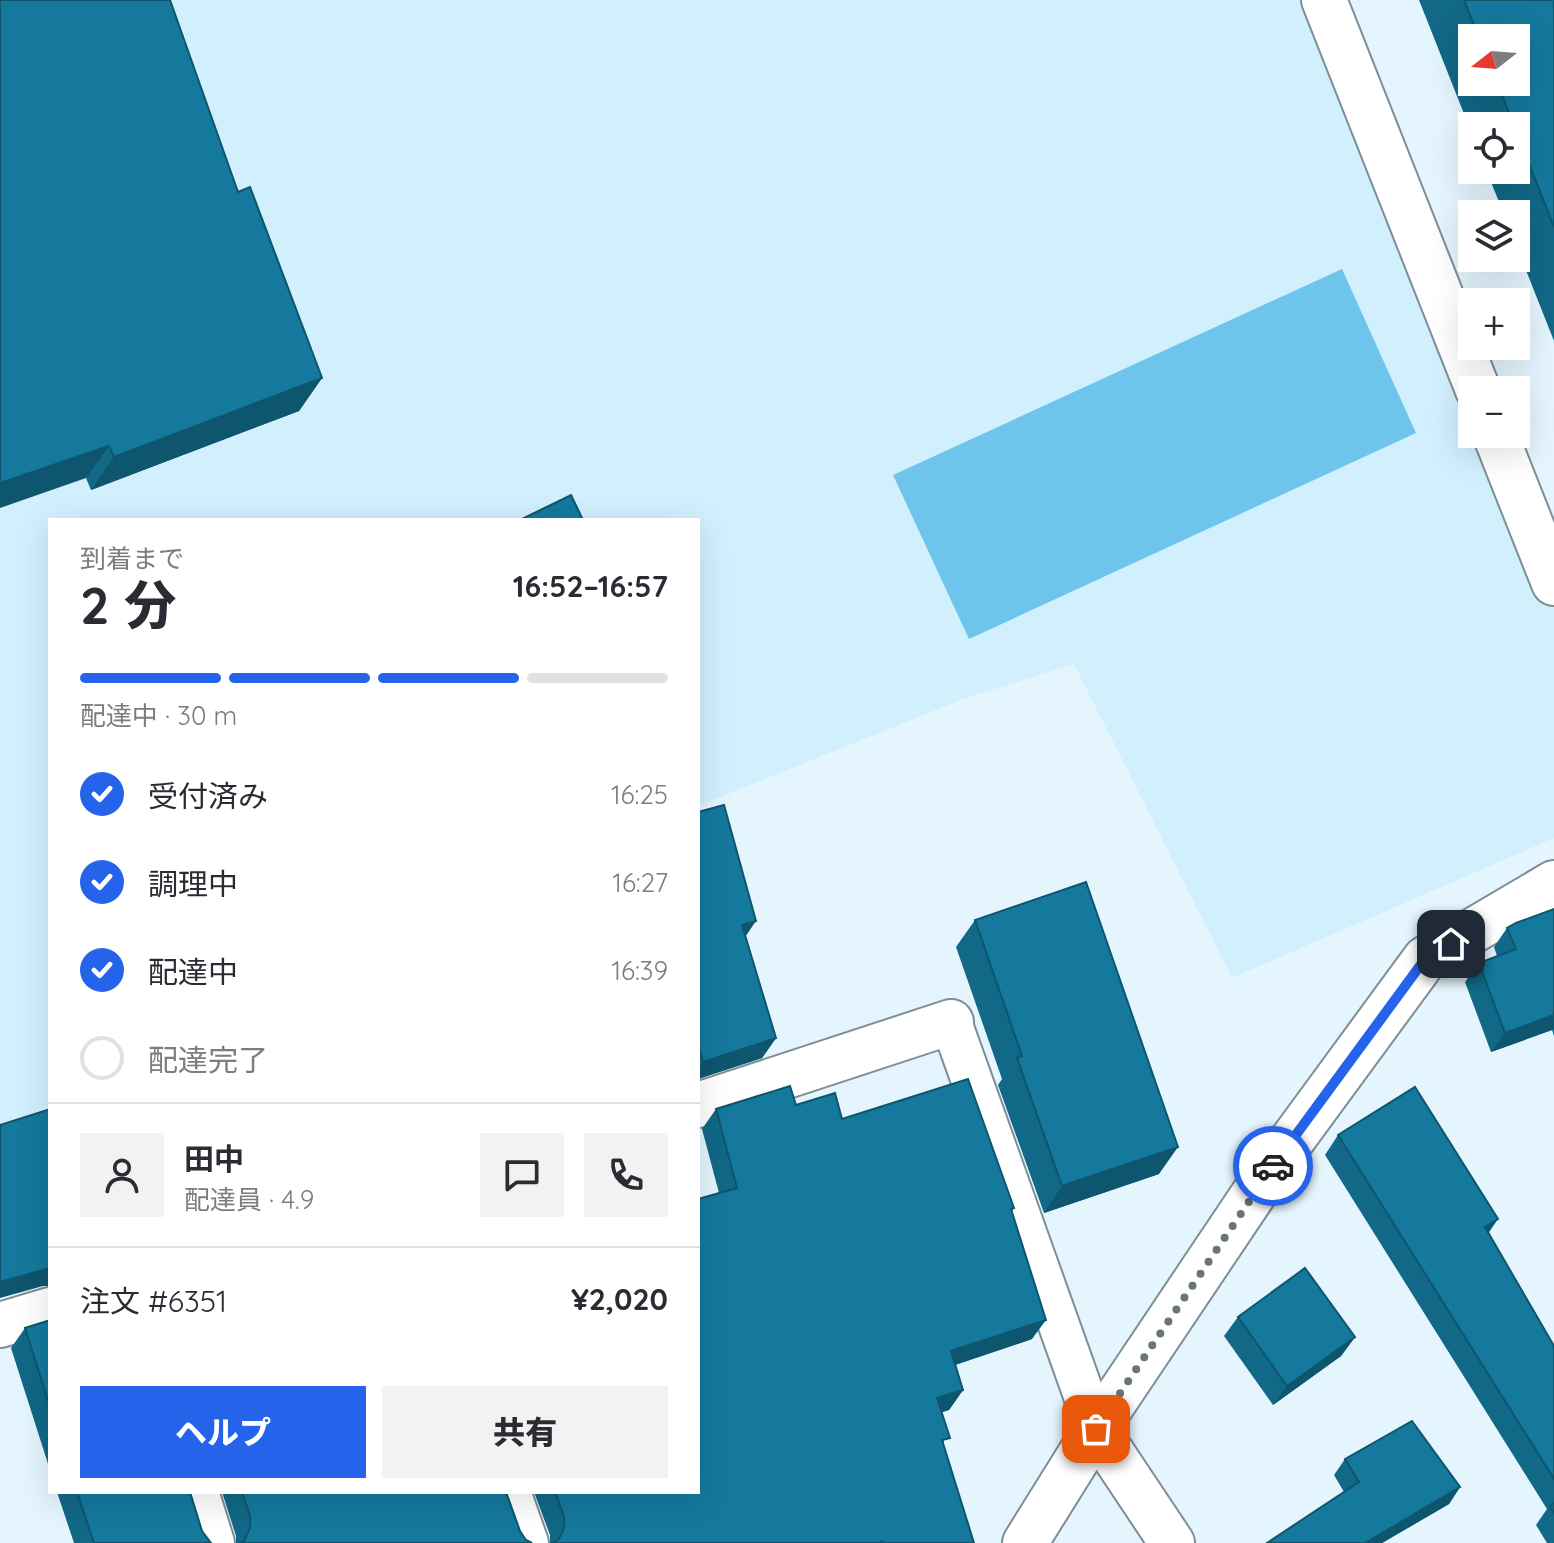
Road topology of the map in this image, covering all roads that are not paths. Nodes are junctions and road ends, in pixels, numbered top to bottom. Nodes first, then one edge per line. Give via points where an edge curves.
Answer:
1 (1324, 0) edge
2 (1472, 376) edge
3 (1501, 448) edge
4 (1554, 583) edge
5 (1554, 883) edge
6 (951, 1022) joint
7 (700, 1104) edge
8 (48, 1311) edge
9 (0, 1325) edge
10 (1096, 1429) junction
11 (197, 1494) edge
12 (511, 1494) edge
13 (212, 1543) edge
14 (528, 1543) edge
15 (1025, 1543) edge
16 (1172, 1543) edge

1 - 2 street
3 - 4 street
5 - 10 street via 1425,959 1265,1177
6 - 7 street
6 - 10 lane
8 - 9 street
10 - 15 street
10 - 16 street
11 - 13 street
12 - 14 lane

